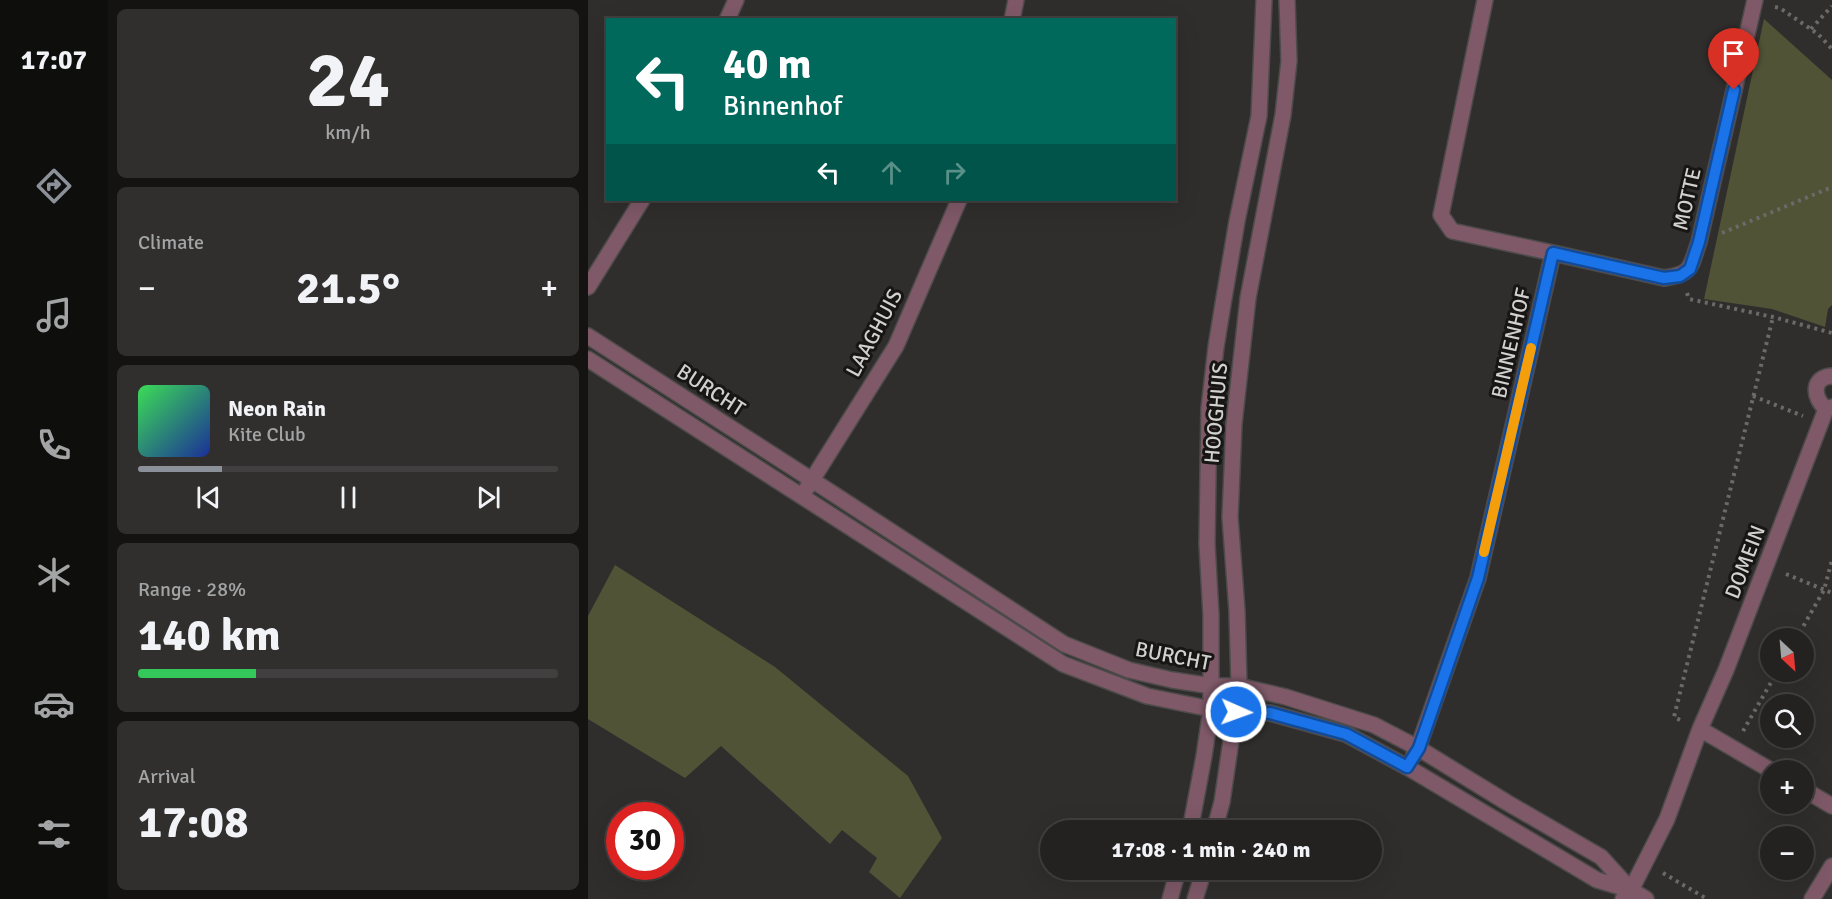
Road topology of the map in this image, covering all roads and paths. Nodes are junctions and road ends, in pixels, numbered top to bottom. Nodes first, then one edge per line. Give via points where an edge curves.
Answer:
1 (736, 0) edge
2 (1016, 0) edge
3 (1264, 0) edge
4 (1287, 0) edge
5 (1485, 0) edge
6 (1755, 2) edge
7 (1832, 6) edge
8 (728, 18) edge
9 (1012, 18) edge
10 (1811, 30) junction
11 (1832, 49) edge
12 (1832, 187) edge
13 (641, 201) edge
14 (959, 201) edge
15 (1699, 242) junction
16 (1553, 253) junction
17 (1680, 276) junction
18 (588, 287) edge
19 (1773, 317) junction
20 (1832, 333) edge
21 (588, 336) edge
22 (588, 359) edge
23 (1832, 376) edge
24 (1753, 396) junction
25 (1826, 413) edge
26 (812, 480) junction
27 (801, 497) junction
28 (1832, 560) edge
29 (1766, 566) junction
30 (1824, 590) junction
31 (1832, 593) edge
32 (1802, 628) edge
33 (1771, 682) edge
34 (1212, 686) junction
35 (1239, 686) junction
36 (1211, 709) junction
37 (1236, 712) junction
38 (1700, 729) junction
39 (1419, 748) junction
40 (1734, 748) junction
41 (1760, 764) edge
42 (1407, 767) junction
43 (1814, 795) edge
44 (1832, 806) edge
45 (1192, 820) edge
46 (1217, 820) edge
47 (1832, 866) edge
48 (1175, 880) edge
49 (1201, 880) edge
50 (1627, 894) edge
51 (1170, 899) edge
52 (1195, 899) edge
53 (1646, 899) edge
54 (1812, 899) edge

1 - 8 street
2 - 9 street
3 - 34 street, HOOGHUIS via 1259,116 1237,221 1209,408
4 - 35 street, HOOGHUIS via 1289,61 1283,116 1248,298 1234,424 1230,517
5 - 16 street via 1441,215 1452,231
6 - 10 path via 1780,8
6 - 15 street, MOTTE
7 - 10 path
10 - 11 path
12 - 15 path
13 - 18 street
14 - 26 street, LAAGHUIS via 896,346
15 - 17 street, MOTTE via 1690,269
16 - 17 street via 1664,278
16 - 39 street, BINNENHOF via 1478,578
17 - 19 path via 1689,299
19 - 20 path
19 - 24 path
21 - 26 street, BURCHT
22 - 27 street, BURCHT
23 - 25 street via 1820,380 1816,388
24 - 25 path
24 - 38 path via 1674,717
25 - 29 street, DOMEIN
26 - 27 street
26 - 34 street, BURCHT via 1064,644 1129,670
27 - 36 street, BURCHT via 1063,664 1147,696
28 - 30 path
29 - 30 path
29 - 38 street, DOMEIN
30 - 31 path
30 - 32 path
33 - 40 path
34 - 35 street, BURCHT
34 - 36 street, HOOGHUIS
35 - 37 street, HOOGHUIS
35 - 39 street, BURCHT via 1374,725
36 - 37 street, BURCHT
36 - 45 street, HOOGHUIS
37 - 42 street, BURCHT via 1270,713 1346,734
37 - 46 street, HOOGHUIS
38 - 40 street
38 - 50 street, DOMEIN via 1667,819
39 - 42 street, BINNENHOF
39 - 50 street, BURCHT via 1600,857
40 - 41 street
42 - 50 street, BURCHT
43 - 44 street
47 - 54 street
48 - 51 street
49 - 52 street
50 - 53 street, BURCHT

